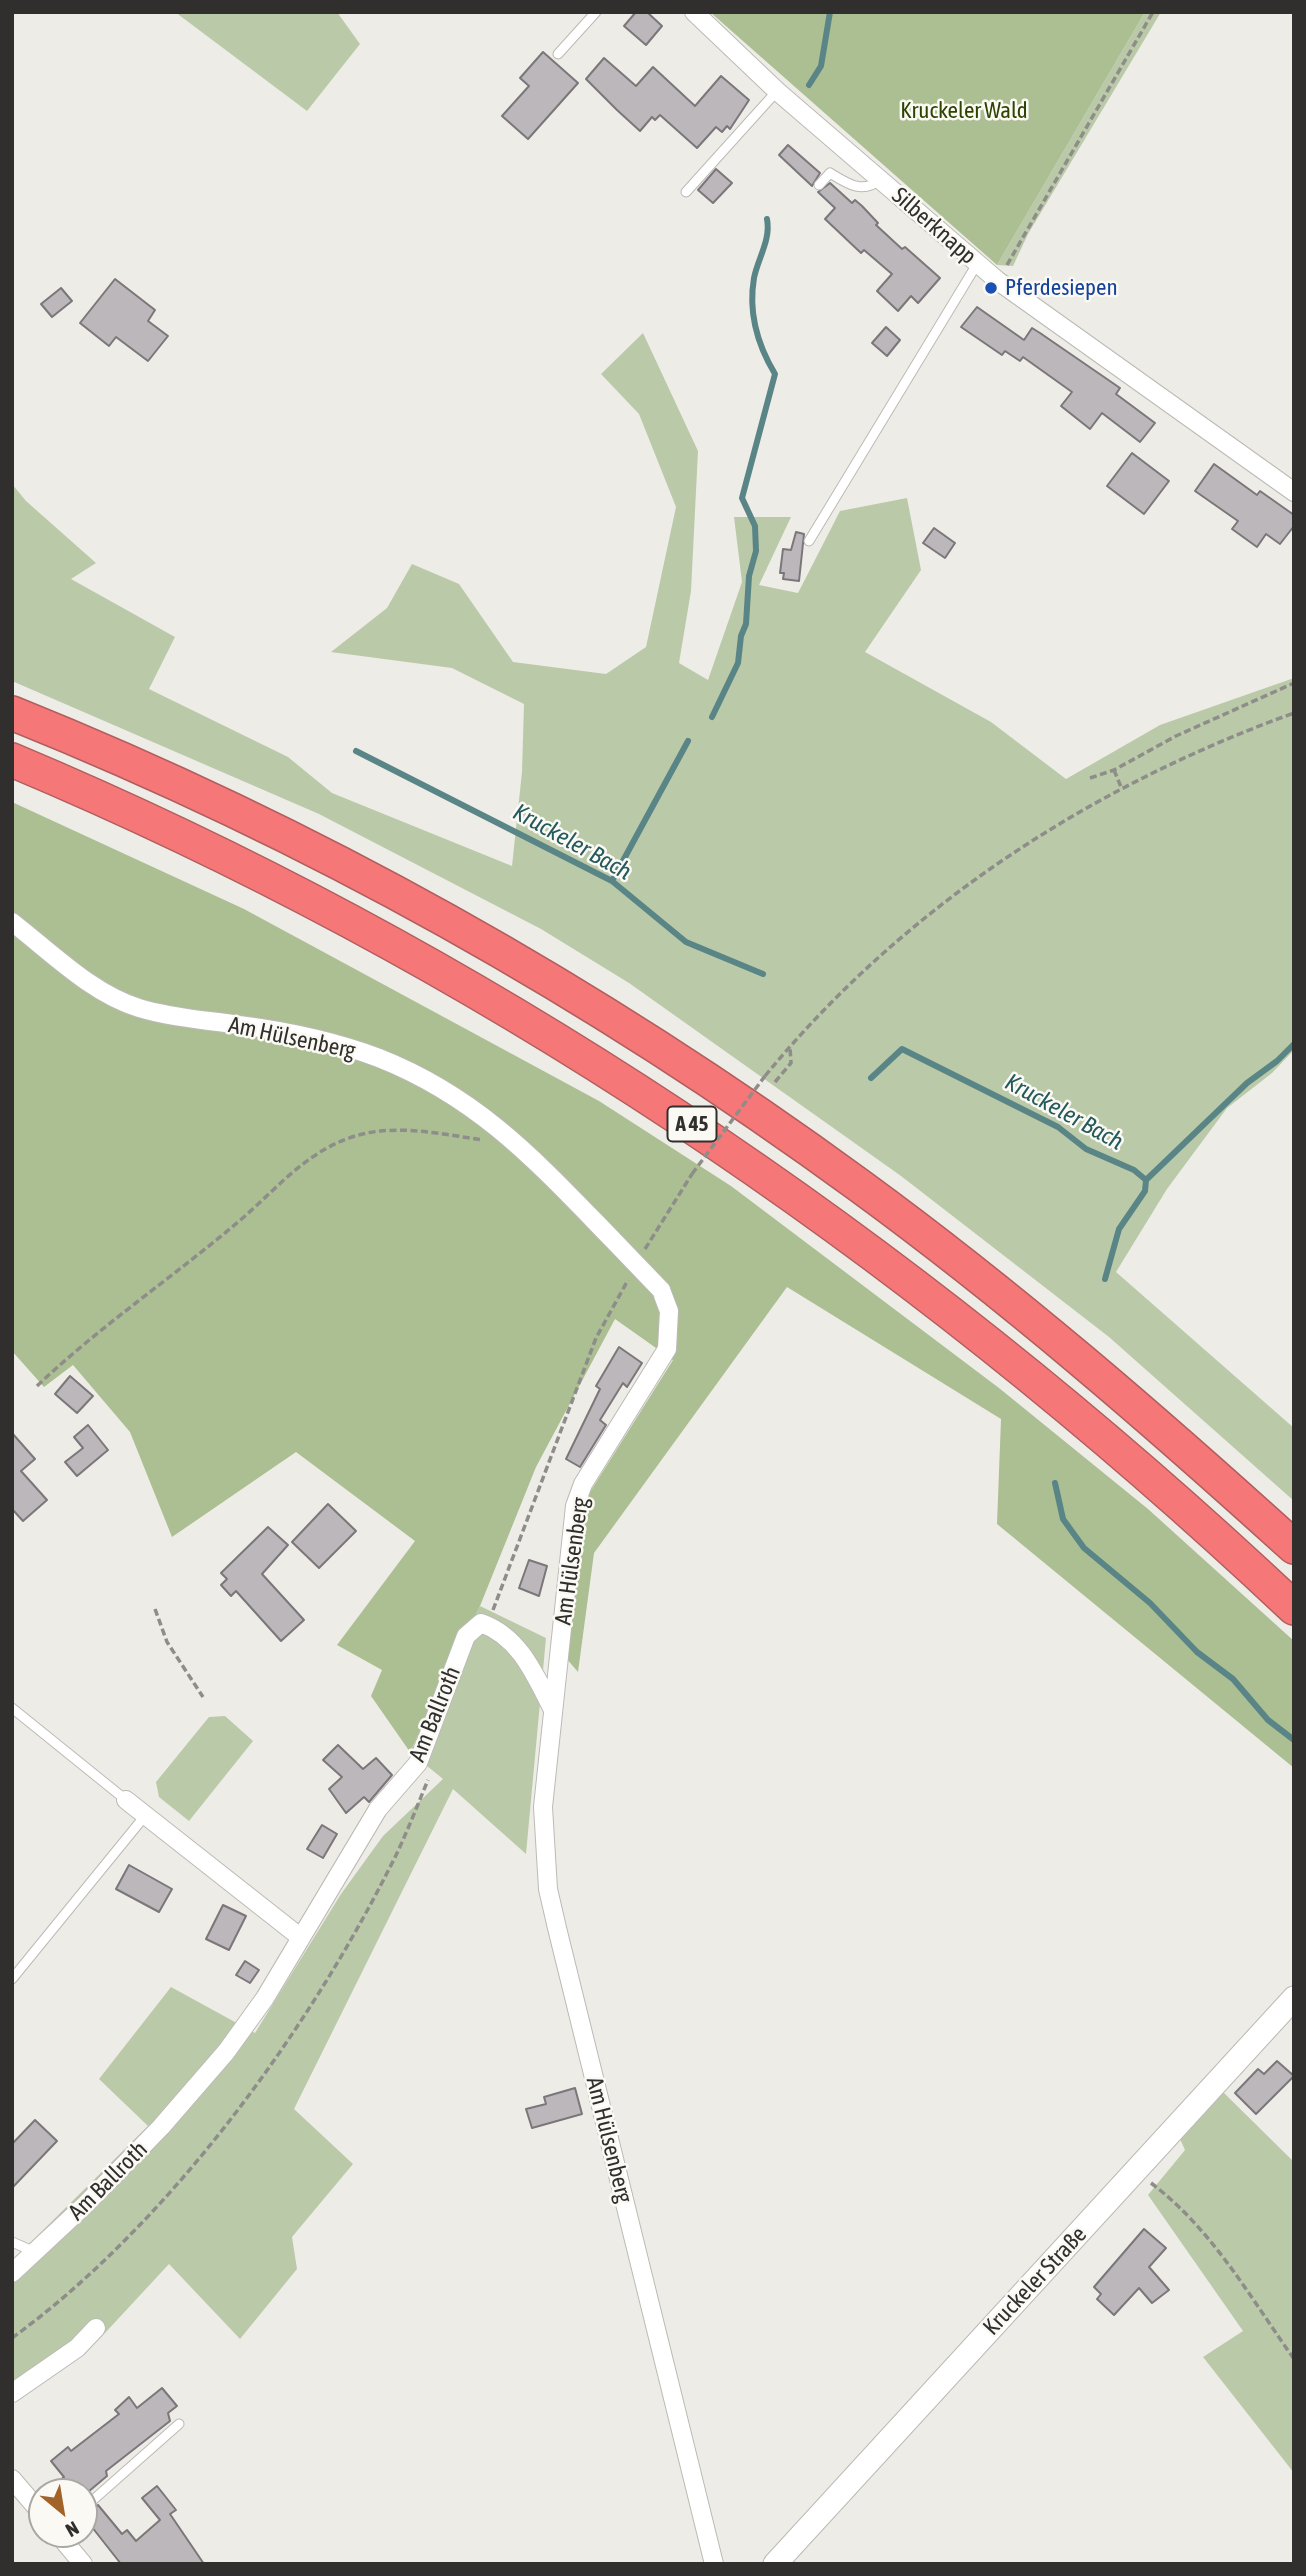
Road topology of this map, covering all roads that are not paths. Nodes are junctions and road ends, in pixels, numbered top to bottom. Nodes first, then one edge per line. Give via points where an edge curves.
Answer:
1 (596, 12) edge
2 (694, 12) edge
3 (558, 54) dead end
4 (777, 91) junction
5 (880, 180) junction
6 (819, 185) dead end
7 (685, 191) dead end
8 (977, 264) junction
9 (1294, 492) edge
10 (809, 541) dead end
11 (12, 713) edge
12 (12, 760) edge
13 (12, 922) edge
14 (1294, 1547) edge
15 (1294, 1608) edge
16 (12, 1708) edge
17 (553, 1710) junction
18 (126, 1800) joint
19 (144, 1817) junction
20 (300, 1937) junction
21 (12, 1979) edge
22 (1294, 1998) edge
23 (12, 2242) edge
24 (34, 2252) junction
25 (12, 2273) edge
26 (96, 2328) dead end
27 (12, 2393) edge
28 (179, 2424) dead end
29 (12, 2479) edge
30 (98, 2496) edge
31 (28, 2498) edge
32 (70, 2548) edge
33 (83, 2564) edge
34 (714, 2564) edge
35 (775, 2564) edge

1 - 3 lane
2 - 4 street, Silberknapp
4 - 5 street, Silberknapp
4 - 7 lane
5 - 6 lane via 870,187 852,187 830,173
5 - 8 street, Silberknapp
8 - 9 street, Silberknapp
8 - 10 lane
11 - 14 highway, A 45 via 108,751 329,858 487,944 658,1048 862,1187 964,1266 1148,1417
12 - 15 highway, A 45 via 220,852 398,944 559,1038 736,1153 842,1228 1031,1377
13 - 17 street, Am Hülsenberg, bridge via 99,990 139,1008 312,1038 423,1077 472,1106 532,1155 661,1290 669,1311 667,1349 583,1484 575,1506
16 - 18 lane
17 - 20 street, Am Ballroth via 511,1639 481,1623 466,1636 418,1763 378,1810
17 - 34 street, Am Hülsenberg via 543,1807 548,1889
18 - 19 street
19 - 20 street
19 - 21 lane
20 - 24 street, Am Ballroth via 226,2052 161,2127
22 - 35 street, Kruckeler Straße
23 - 24 lane
24 - 25 street, Am Ballroth
26 - 27 street via 77,2348
28 - 30 lane
29 - 31 street
32 - 33 street

